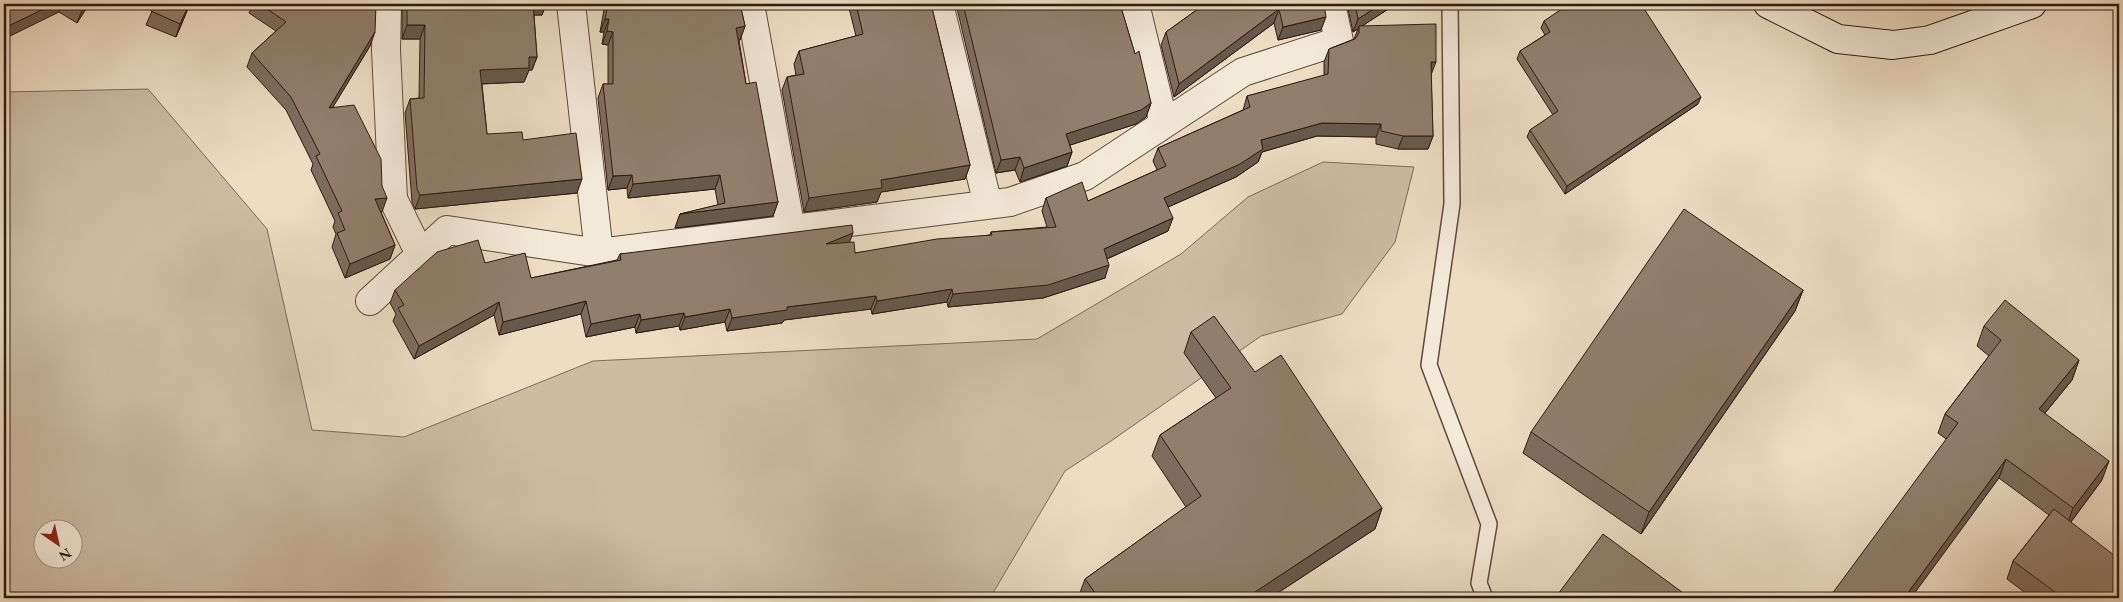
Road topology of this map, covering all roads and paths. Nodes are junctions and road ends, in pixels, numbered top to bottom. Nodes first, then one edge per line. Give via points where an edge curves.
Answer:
1 (387, 4) edge
2 (571, 4) edge
3 (750, 4) edge
4 (939, 4) edge
5 (1135, 4) edge
6 (1331, 4) edge
7 (1450, 4) edge
8 (1768, 4) edge
9 (2032, 4) edge
10 (1164, 124) junction
11 (988, 206) junction
12 (791, 230) junction
13 (599, 253) junction
14 (420, 254) junction
15 (370, 301) dead end
16 (1485, 598) edge

1 - 14 street via 393,199
2 - 13 street
3 - 12 street
4 - 11 street
5 - 10 street
6 - 10 street via 1339,41 1244,72
7 - 16 lane via 1452,204 1429,365 1489,524 1479,583
8 - 9 street via 1838,39 1893,45 1930,40
10 - 11 street via 1085,176 1010,202
11 - 12 street
12 - 13 street
13 - 14 street via 447,230
14 - 15 street

